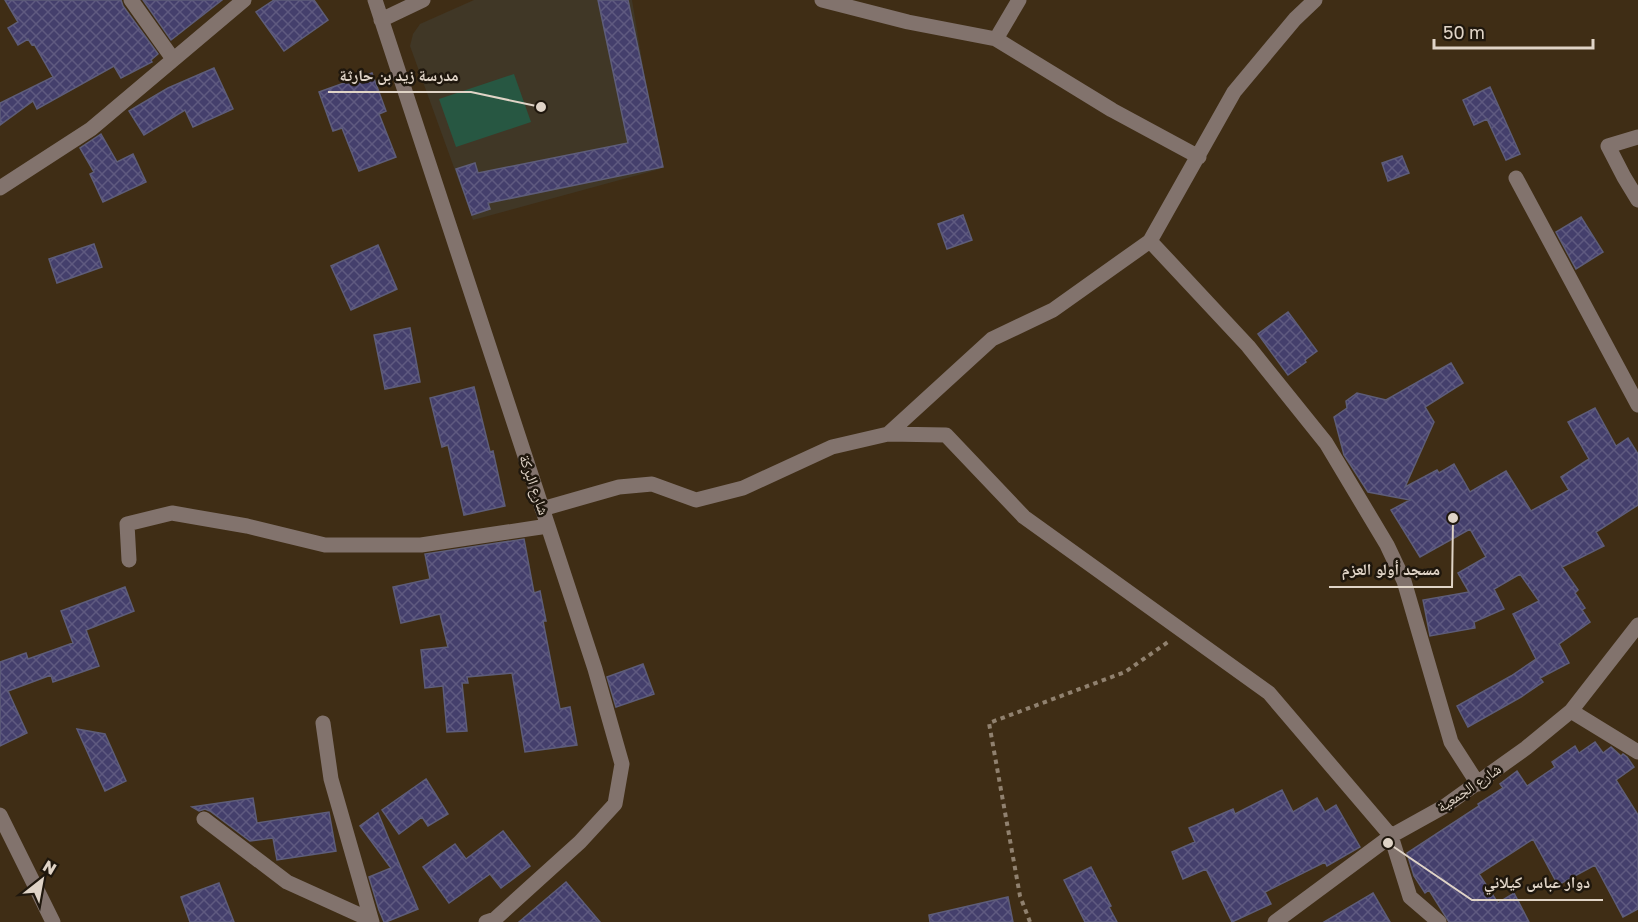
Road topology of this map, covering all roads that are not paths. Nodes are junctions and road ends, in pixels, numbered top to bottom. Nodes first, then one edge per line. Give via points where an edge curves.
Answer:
1 (130, 0) edge
2 (244, 0) edge
3 (375, 0) edge
4 (423, 0) edge
5 (822, 0) edge
6 (1019, 0) edge
7 (1315, 0) edge
8 (381, 20) junction
9 (996, 39) junction
10 (173, 59) junction
11 (1638, 137) edge
12 (1199, 156) junction
13 (1516, 178) dead end
14 (0, 188) edge
15 (1638, 200) edge
16 (1150, 241) junction
17 (1638, 405) edge
18 (888, 434) junction
19 (542, 509) junction
20 (548, 526) junction
21 (129, 560) dead end
22 (1638, 626) edge
23 (1570, 711) junction
24 (323, 723) dead end
25 (1638, 752) edge
26 (1478, 784) junction
27 (0, 815) edge
28 (204, 819) dead end
29 (1390, 836) junction
30 (371, 921) edge
31 (1280, 921) edge
32 (54, 922) edge
33 (486, 922) edge
34 (1439, 922) edge

1 - 10 street
2 - 10 street
3 - 8 street, شارع البركة
4 - 8 street
5 - 9 street
6 - 9 street
7 - 12 street via 1234,92
8 - 19 street, شارع البركة
9 - 12 street via 1112,111
10 - 14 street via 91,129
11 - 15 street via 1608,146
12 - 16 street
13 - 17 street
16 - 18 street via 1053,310 992,339
16 - 26 street via 1248,346 1326,443 1345,473 1404,580 1451,742
18 - 19 street via 832,447 743,488 696,500 652,484 619,487
18 - 29 street via 946,435 1024,517 1269,693
19 - 20 street, شارع البركة
20 - 21 street via 421,545 325,545 172,513 127,524
20 - 33 street, شارع البركة via 622,764 615,804 580,842 495,919
22 - 23 street, شارع الجمعية
23 - 25 street
23 - 26 street, شارع الجمعية
24 - 30 street via 331,779
26 - 29 street, شارع الجمعية
27 - 32 street
28 - 30 street via 287,882
29 - 31 street, شارع الجمعية
29 - 34 street via 1410,897

